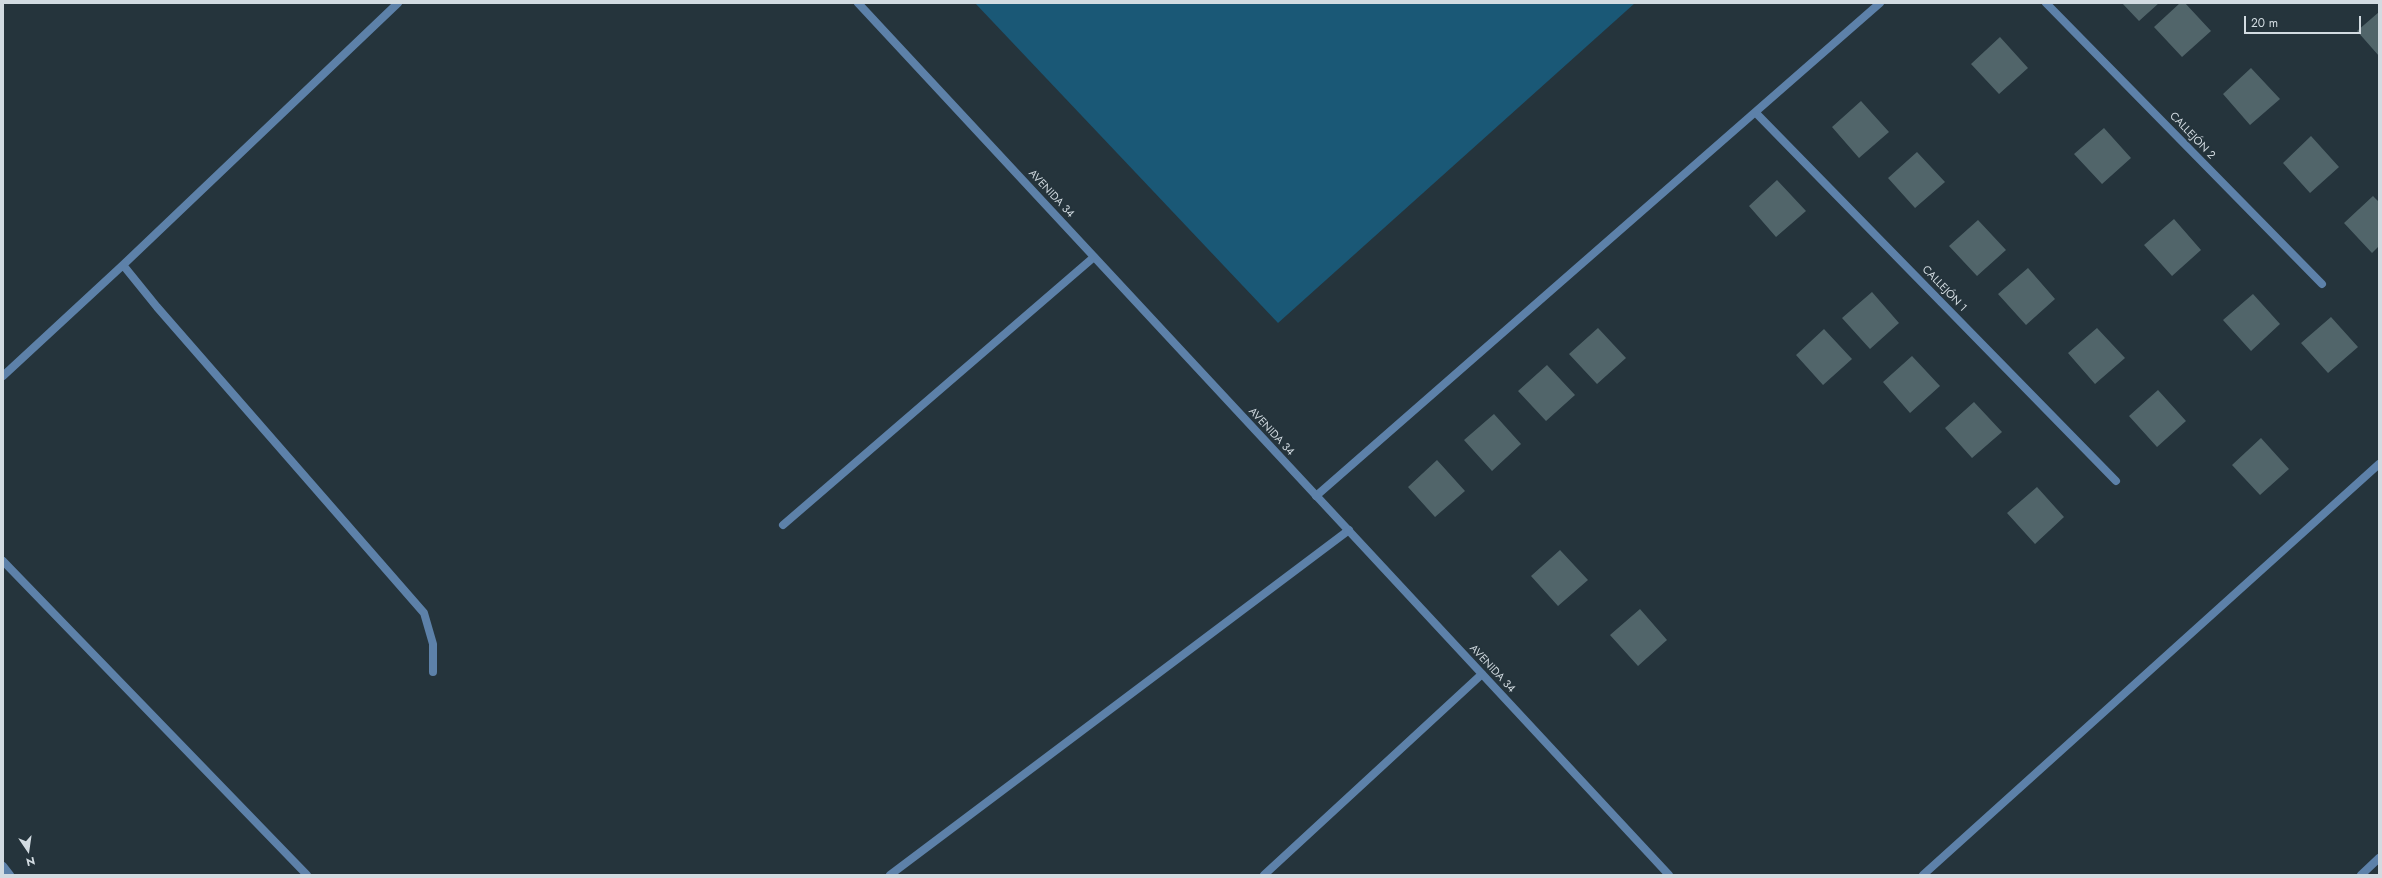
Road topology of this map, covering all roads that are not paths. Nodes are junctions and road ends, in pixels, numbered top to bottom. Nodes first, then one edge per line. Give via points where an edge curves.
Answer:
1 (398, 3) edge
2 (858, 3) edge
3 (1880, 3) edge
4 (2046, 3) edge
5 (1756, 113) junction
6 (1094, 257) junction
7 (123, 265) junction
8 (2322, 284) dead end
9 (3, 376) edge
10 (2379, 464) edge
11 (2116, 481) dead end
12 (1316, 496) junction
13 (783, 525) dead end
14 (1349, 530) junction
15 (3, 561) edge
16 (432, 672) dead end
17 (1482, 674) junction
18 (2378, 860) edge
19 (3, 866) edge
20 (10, 875) edge
21 (307, 875) edge
22 (890, 875) edge
23 (1264, 875) edge
24 (1669, 875) edge
25 (1923, 875) edge
26 (2361, 875) edge

1 - 7 street
2 - 6 street, AVENIDA 34
3 - 5 street
4 - 8 street, CALLEJÓN 2
5 - 11 street, CALLEJÓN 1
5 - 12 street
6 - 12 street, AVENIDA 34
6 - 13 street
7 - 9 street
7 - 16 street via 424,613 433,644
10 - 25 street
12 - 14 street, AVENIDA 34
14 - 17 street, AVENIDA 34
14 - 22 street
15 - 21 street
17 - 23 street
17 - 24 street, AVENIDA 34
18 - 26 street
19 - 20 street

